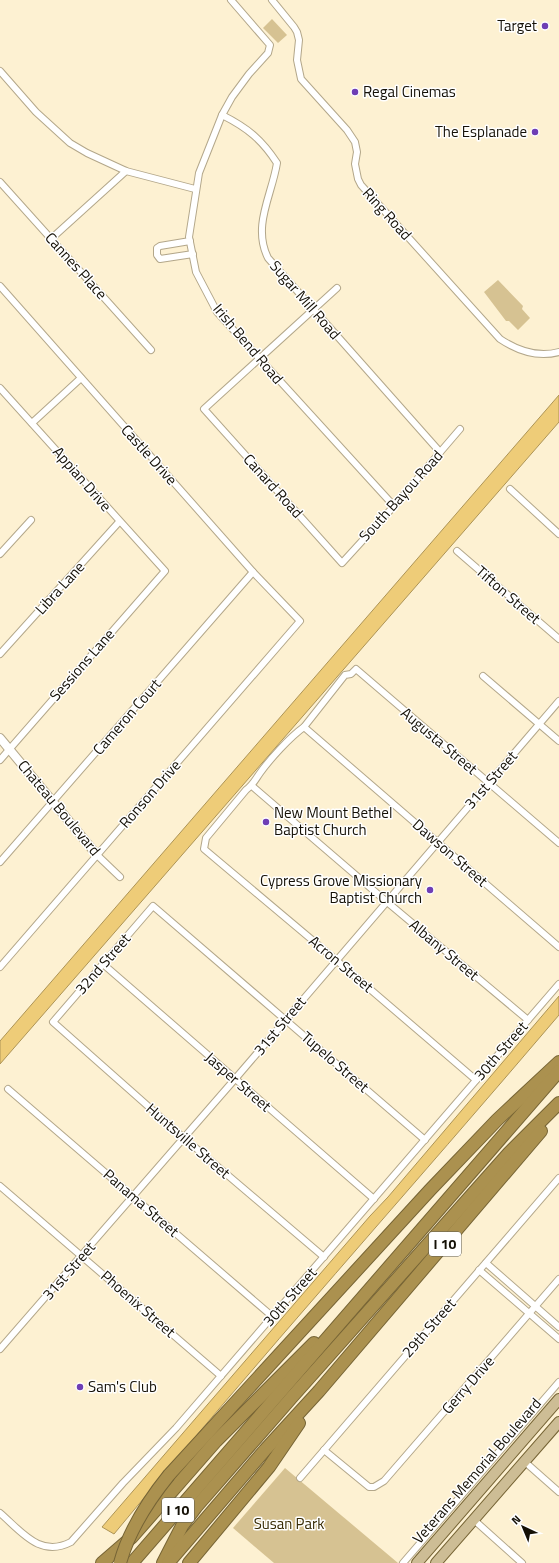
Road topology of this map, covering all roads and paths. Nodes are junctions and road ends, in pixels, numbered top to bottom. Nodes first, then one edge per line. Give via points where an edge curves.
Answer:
1 (231, 0) edge
2 (272, 0) edge
3 (0, 71) edge
4 (222, 115) junction
5 (126, 171) junction
6 (0, 182) edge
7 (195, 189) junction
8 (52, 238) junction
9 (190, 241) junction
10 (192, 254) junction
11 (0, 286) edge
12 (337, 288) dead end
13 (313, 309) junction
14 (151, 350) dead end
15 (559, 352) edge
16 (259, 359) junction
17 (81, 378) junction
18 (0, 388) edge
19 (32, 422) junction
20 (460, 429) dead end
21 (440, 452) junction
22 (510, 489) dead end
23 (394, 506) junction
24 (31, 520) dead end
25 (120, 522) junction
26 (559, 534) edge
27 (457, 550) dead end
28 (0, 554) edge
29 (342, 563) joint
30 (165, 571) joint
31 (253, 572) junction
32 (300, 622) joint
33 (559, 639) edge
34 (0, 654) edge
35 (483, 676) dead end
36 (559, 701) edge
37 (539, 724) junction
38 (304, 727) junction
39 (0, 738) edge
40 (559, 741) edge
41 (9, 749) junction
42 (0, 760) edge
43 (489, 783) junction
44 (252, 786) junction
45 (53, 801) junction
46 (437, 843) junction
47 (559, 843) edge
48 (97, 855) junction
49 (0, 862) edge
50 (120, 877) dead end
51 (386, 902) junction
52 (153, 906) joint
53 (559, 947) edge
54 (336, 960) junction
55 (103, 964) junction
56 (0, 967) edge
57 (559, 984) edge
58 (286, 1019) junction
59 (528, 1020) junction
60 (53, 1022) joint
61 (559, 1062) edge
62 (559, 1072) edge
63 (235, 1079) junction
64 (476, 1080) junction
65 (8, 1089) dead end
66 (559, 1103) edge
67 (559, 1111) edge
68 (184, 1138) junction
69 (425, 1140) junction
70 (559, 1178) edge
71 (0, 1186) edge
72 (134, 1196) junction
73 (374, 1199) junction
74 (82, 1256) junction
75 (324, 1257) junction
76 (486, 1263) junction
77 (479, 1270) junction
78 (559, 1279) edge
79 (536, 1306) junction
80 (351, 1310) junction
81 (529, 1314) junction
82 (273, 1317) junction
83 (559, 1327) edge
84 (559, 1339) edge
85 (0, 1349) edge
86 (221, 1376) junction
87 (559, 1382) edge
88 (319, 1391) junction
89 (559, 1400) edge
90 (559, 1422) edge
91 (541, 1443) junction
92 (324, 1450) junction
93 (525, 1462) junction
94 (300, 1478) dead end
95 (559, 1492) edge
96 (0, 1513) edge
97 (460, 1513) junction
98 (474, 1520) junction
99 (102, 1563) edge
100 (120, 1563) edge
101 (132, 1563) edge
102 (164, 1563) edge
103 (168, 1563) edge
104 (189, 1563) edge
105 (403, 1563) edge
106 (417, 1563) edge
107 (436, 1563) edge
108 (522, 1563) edge

1 - 4 street, Irish Bend Road via 270,45 268,53 249,74
2 - 15 street, Ring Road via 297,32 297,60 301,79 355,142 355,164 361,185 500,339 515,348 540,355
3 - 5 street via 36,112 70,143
4 - 7 street, Irish Bend Road
4 - 13 street, Sugar Mill Road via 258,138 277,163 263,214 263,248 268,258
5 - 7 street
5 - 8 street
6 - 8 street, Cannes Place
7 - 9 street, Irish Bend Road
8 - 14 street, Cannes Place
9 - 10 street, Irish Bend Road
9 - 10 street via 160,246 157,248 156,256 160,259
10 - 16 street, Irish Bend Road via 196,272 217,312
11 - 17 street, Castle Drive
12 - 13 street
13 - 16 street
13 - 21 street, Sugar Mill Road
16 - 23 street, Irish Bend Road
16 - 29 street, Canard Road via 204,409
17 - 19 street
17 - 31 street, Castle Drive
18 - 19 street, Appian Drive
19 - 25 street, Appian Drive
20 - 21 street, South Bayou Road
21 - 23 street, South Bayou Road
22 - 26 street
23 - 29 street, South Bayou Road
24 - 28 street
25 - 30 street, Appian Drive
25 - 34 street, Libra Lane
27 - 33 street, Tifton Street
30 - 41 street, Sessions Lane
31 - 32 street, Castle Drive
31 - 45 street, Cameron Court
32 - 48 street, Ronson Drive
35 - 37 street
36 - 37 street, 31st Street
37 - 40 street
37 - 43 street, 31st Street
38 - 43 street, Augusta Street via 345,675 356,669
38 - 44 street via 296,732
38 - 46 street, Dawson Street
39 - 41 street, Chateau Boulevard
41 - 42 street, Sessions Lane
41 - 45 street, Chateau Boulevard
43 - 46 street, 31st Street
43 - 47 street, Augusta Street
44 - 51 street, Albany Street
44 - 54 street, Acron Street via 206,838 204,849
45 - 48 street, Chateau Boulevard
45 - 49 street, Cameron Court
46 - 51 street, 31st Street
46 - 53 street, Dawson Street
48 - 50 street, Chateau Boulevard
48 - 56 street, Ronson Drive
51 - 54 street, 31st Street
51 - 59 street, Albany Street
52 - 55 street, 32nd Street
52 - 58 street, Tupelo Street
54 - 58 street, 31st Street
54 - 64 street, Acron Street
55 - 60 street, 32nd Street
55 - 63 street, Jasper Street
57 - 59 street, 30th Street
58 - 63 street, 31st Street
58 - 69 street, Tupelo Street
59 - 64 street, 30th Street
60 - 68 street, Huntsville Street
61 - 100 highway, bridge via 497,1120 430,1190 154,1494 135,1526
62 - 80 highway, I 10
63 - 68 street, 31st Street
63 - 73 street, Jasper Street
64 - 69 street, 30th Street
65 - 72 street, Panama Street
66 - 102 highway via 510,1153 196,1507 182,1526
67 - 88 highway, I 10
68 - 72 street, 31st Street
68 - 75 street, Huntsville Street
69 - 73 street, 30th Street
70 - 76 street, 29th Street
71 - 74 street, Phoenix Street
72 - 74 street, 31st Street
72 - 82 street, Panama Street
73 - 75 street, 30th Street
74 - 85 street, 31st Street
74 - 86 street, Phoenix Street
75 - 82 street, 30th Street
76 - 77 street, 29th Street
76 - 79 street
77 - 81 street
77 - 92 street, 29th Street
78 - 79 street, Gerry Drive
79 - 81 street, Gerry Drive
79 - 83 street
80 - 99 highway via 315,1342 216,1441 132,1537
80 - 101 highway, I 10
81 - 84 street
81 - 92 street, Gerry Drive via 384,1481 374,1487 363,1484
82 - 86 street, 30th Street
86 - 96 street, 30th Street via 71,1542 55,1548 39,1546
87 - 105 street
88 - 103 highway, I 10
88 - 104 highway via 315,1402 269,1467
89 - 91 main road via 538,1430 536,1436
89 - 97 main road, Veterans Memorial Boulevard
90 - 91 main road, Veterans Memorial Boulevard
91 - 93 main road, Veterans Memorial Boulevard
92 - 94 street, 29th Street
93 - 95 street
93 - 98 main road, Veterans Memorial Boulevard
97 - 106 main road, Veterans Memorial Boulevard
97 - 107 main road via 434,1551
98 - 107 main road, Veterans Memorial Boulevard
98 - 108 street

